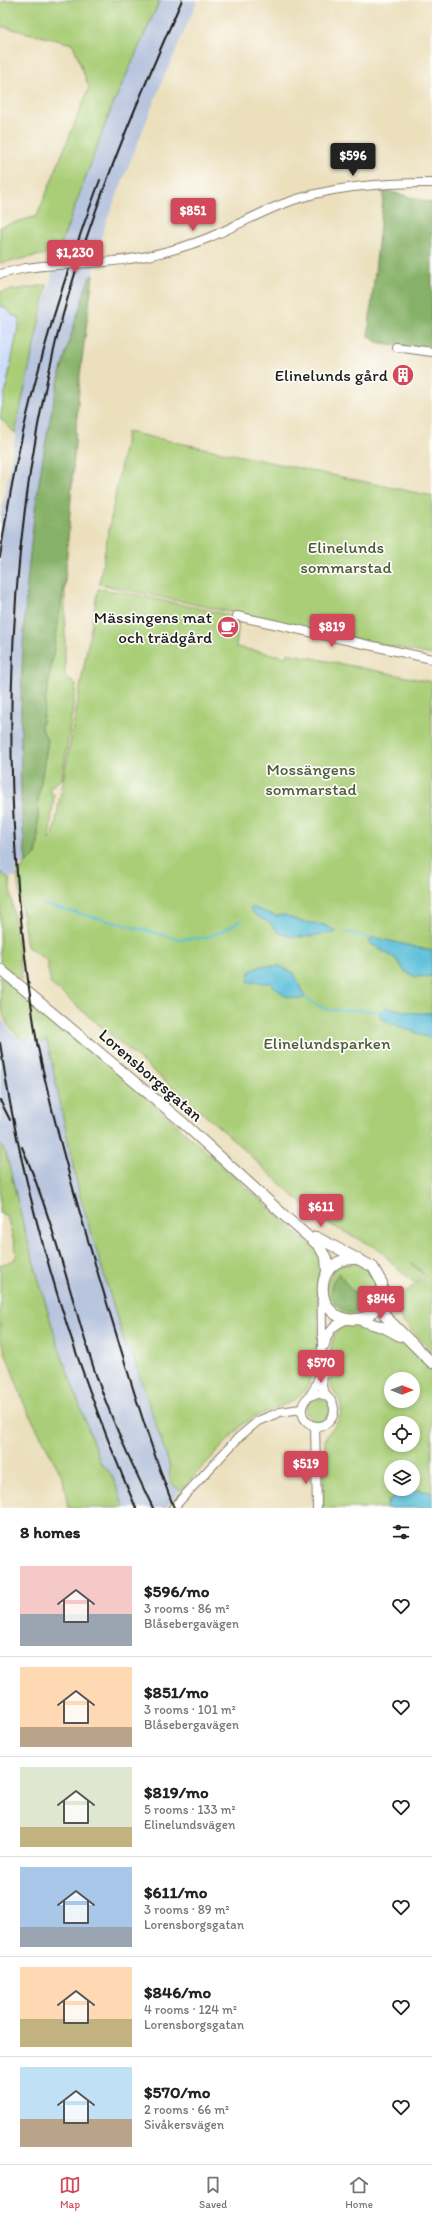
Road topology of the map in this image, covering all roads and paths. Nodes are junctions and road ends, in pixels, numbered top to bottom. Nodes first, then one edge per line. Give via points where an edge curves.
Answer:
1 (432, 183) edge
2 (0, 274) edge
3 (396, 347) dead end
4 (432, 352) edge
5 (236, 616) dead end
6 (432, 659) edge
7 (0, 969) edge
8 (277, 1208) junction
9 (358, 1260) junction
10 (327, 1272) junction
11 (322, 1293) junction
12 (382, 1296) junction
13 (353, 1319) junction
14 (424, 1354) junction
15 (432, 1363) edge
16 (310, 1395) junction
17 (326, 1395) junction
18 (301, 1409) junction
19 (315, 1426) junction
20 (173, 1508) edge
21 (316, 1508) edge

1 - 2 street, bridge via 384,184 318,193 280,205 207,238 146,258 43,266
3 - 4 street
5 - 6 street
7 - 8 main road, Lorensborgsgatan via 174,1115
8 - 9 main road, Lorensborgsgatan via 324,1242
8 - 10 main road, Lorensborgsgatan via 324,1252
9 - 10 main road via 341,1261
9 - 12 main road, Lorensborgsgatan via 368,1263 377,1271 382,1283
10 - 11 main road, Lorensborgsgatan
11 - 13 main road, Lorensborgsgatan via 330,1310 338,1316
11 - 16 street via 319,1373 316,1386
12 - 13 main road via 374,1312
12 - 14 main road, Lorensborgsgatan via 383,1310 389,1321
13 - 14 main road, Lorensborgsgatan via 394,1333
13 - 17 street via 333,1326 325,1343 322,1387
14 - 15 main road, Lorensborgsgatan
16 - 17 street
16 - 18 street
17 - 19 street via 333,1403 334,1412 328,1423
18 - 19 street via 304,1419
18 - 20 street via 280,1412 258,1421 239,1437
19 - 21 street

